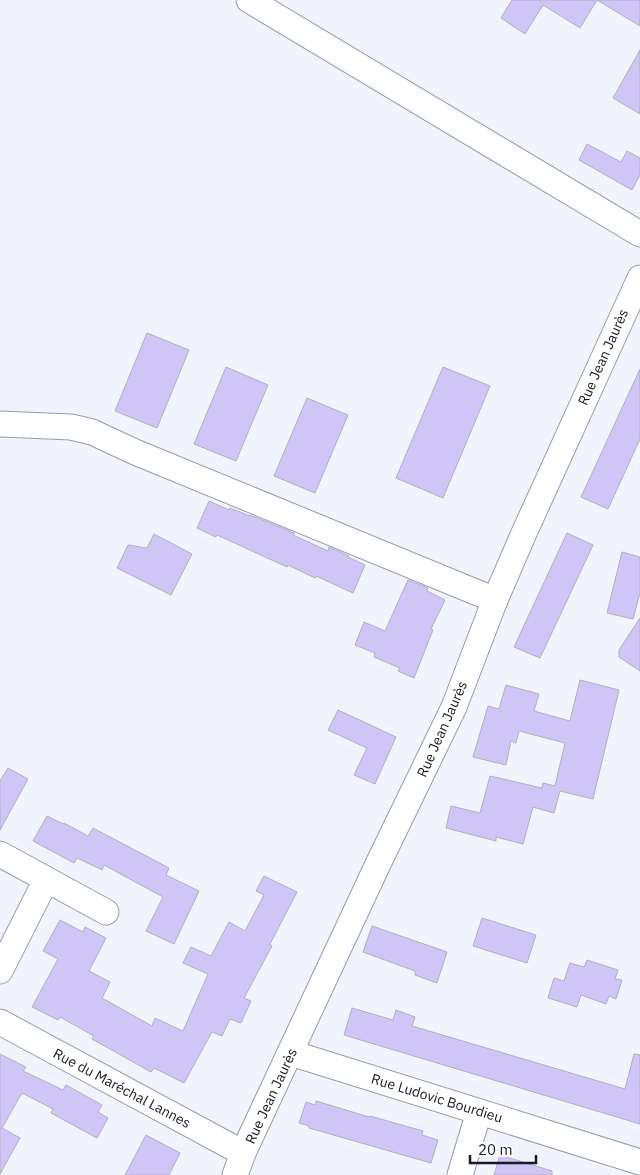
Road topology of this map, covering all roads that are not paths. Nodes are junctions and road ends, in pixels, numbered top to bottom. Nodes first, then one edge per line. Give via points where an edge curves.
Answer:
1 (249, 0) edge
2 (640, 234) edge
3 (640, 278) edge
4 (0, 424) edge
5 (494, 600) junction
6 (0, 854) edge
7 (46, 880) junction
8 (106, 912) dead end
9 (0, 971) edge
10 (0, 1022) edge
11 (290, 1053) junction
12 (480, 1112) junction
13 (640, 1162) edge
14 (239, 1164) edge
15 (460, 1175) edge

1 - 2 street
3 - 5 street, Rue Jean Jaurès
4 - 5 street via 71,427 92,432
5 - 11 street, Rue Jean Jaurès via 454,707
6 - 7 street
7 - 8 street
7 - 9 street
10 - 14 street, Rue du Maréchal Lannes
11 - 12 street, Rue Ludovic Bourdieu
11 - 14 street, Rue Jean Jaurès
12 - 13 street, Rue Ludovic Bourdieu
12 - 15 street

